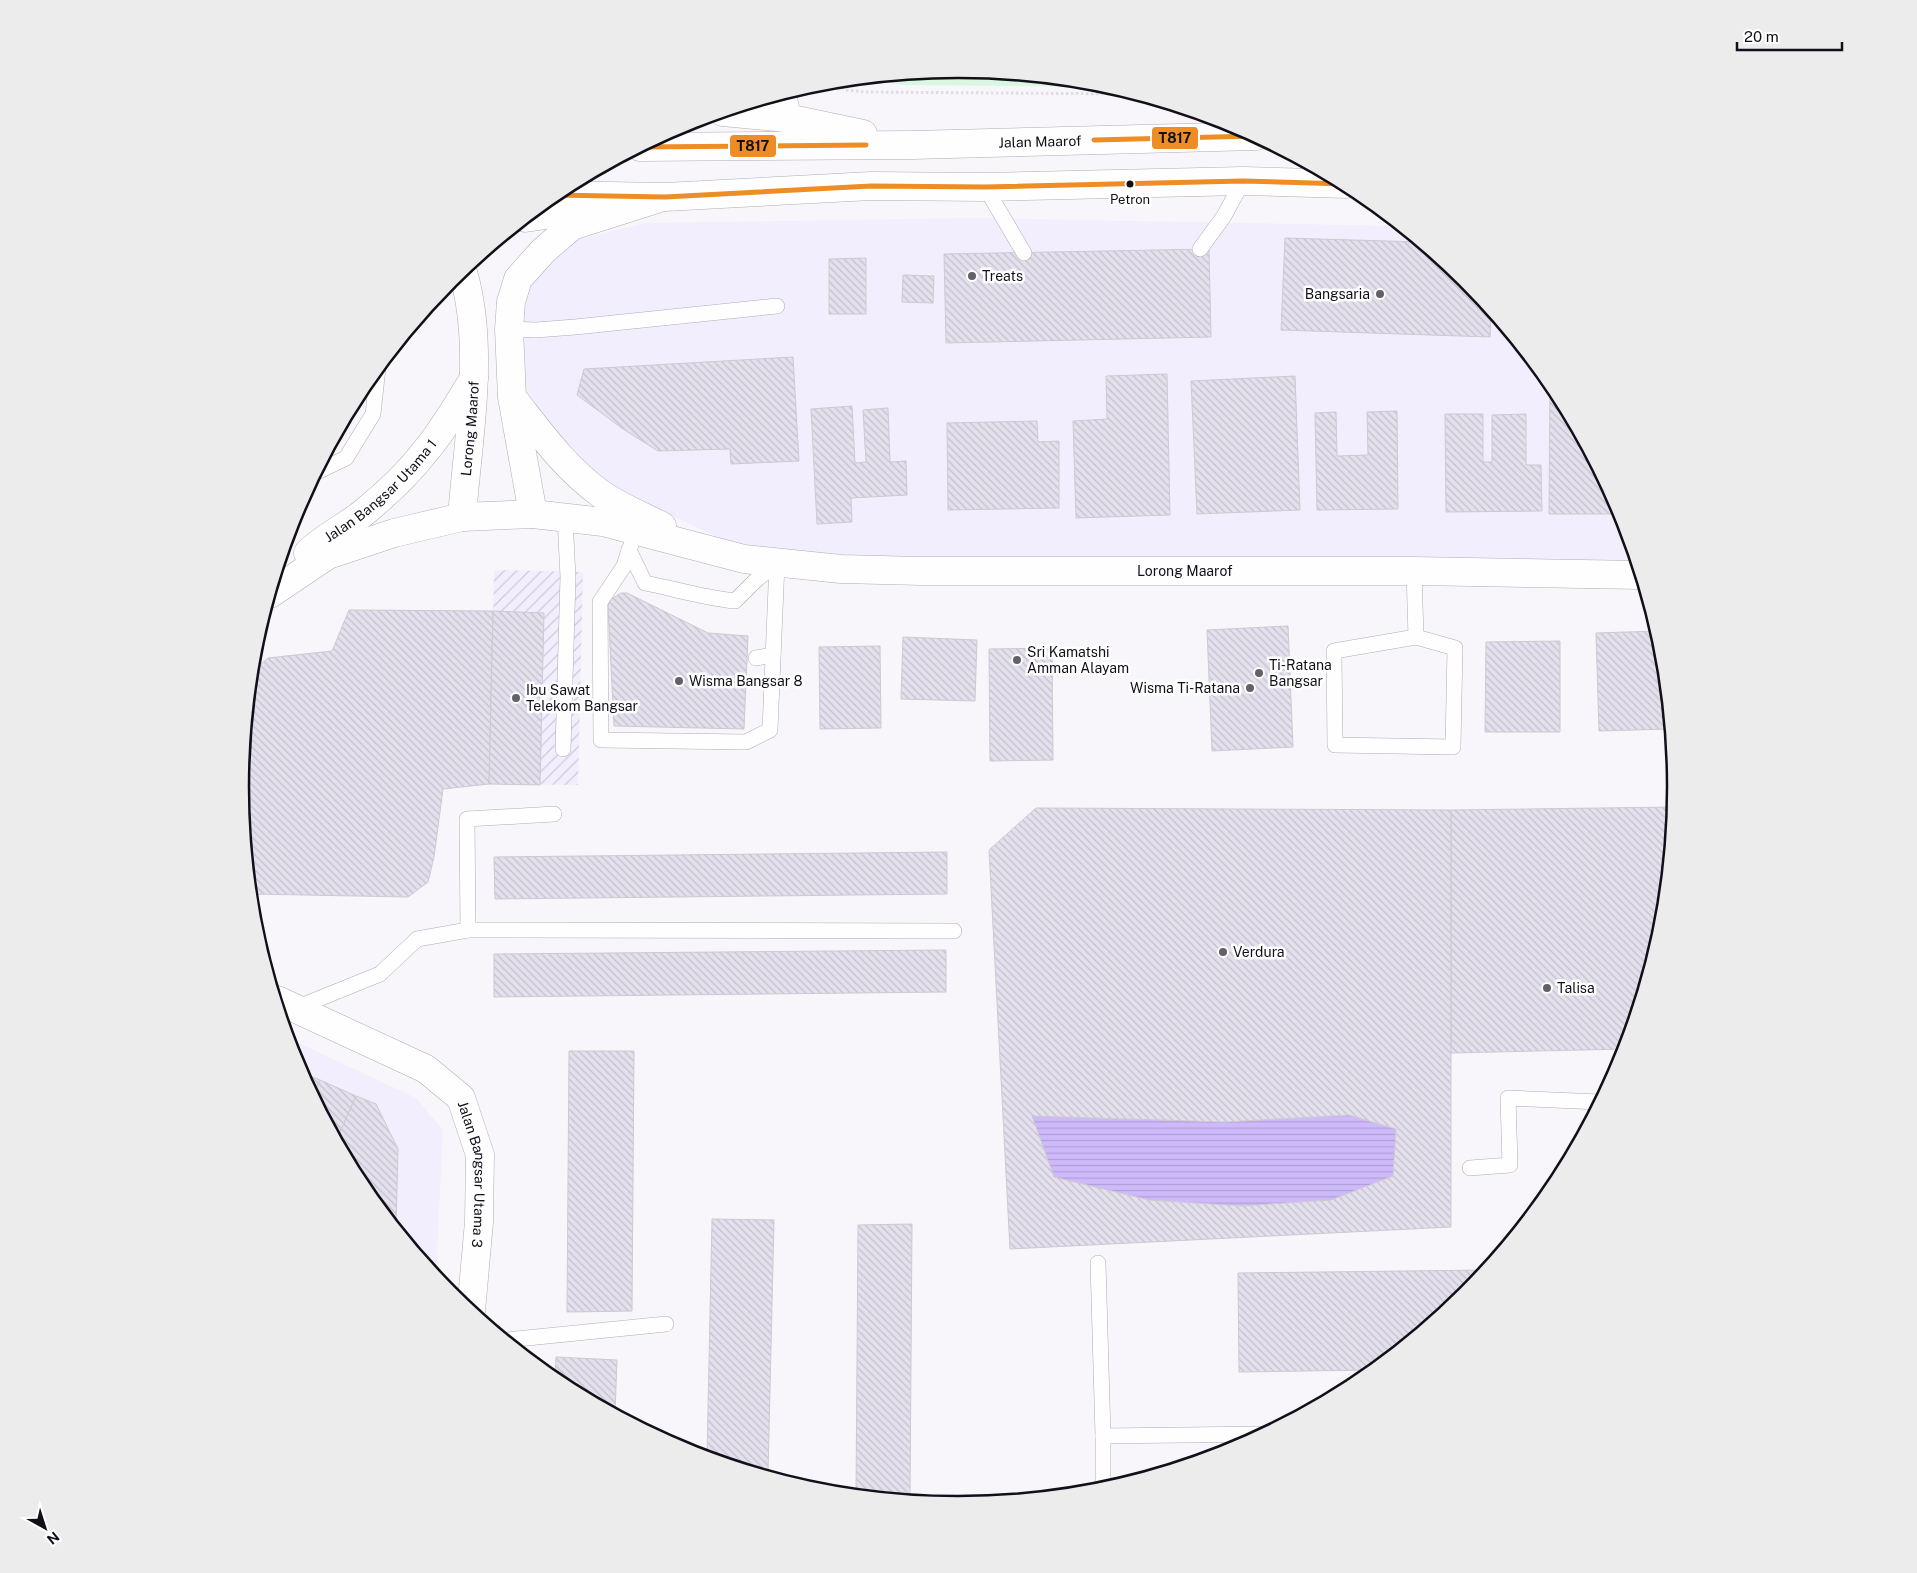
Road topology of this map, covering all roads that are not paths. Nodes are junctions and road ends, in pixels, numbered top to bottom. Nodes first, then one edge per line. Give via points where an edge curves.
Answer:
1 (785, 106) edge
2 (750, 109) edge
3 (1241, 136) edge
4 (913, 145) junction
5 (654, 147) edge
6 (1243, 181) junction
7 (1331, 184) edge
8 (985, 187) junction
9 (568, 195) edge
10 (665, 197) junction
11 (538, 216) edge
12 (1200, 249) dead end
13 (1024, 253) dead end
14 (464, 278) edge
15 (777, 306) dead end
16 (509, 329) junction
17 (474, 378) junction
18 (376, 383) edge
19 (512, 397) junction
20 (326, 468) edge
21 (533, 514) junction
22 (462, 517) junction
23 (565, 518) junction
24 (631, 540) junction
25 (728, 556) junction
26 (777, 563) junction
27 (1414, 571) junction
28 (1635, 575) edge
29 (280, 581) edge
30 (278, 588) edge
31 (1416, 637) junction
32 (773, 655) junction
33 (756, 658) dead end
34 (563, 749) dead end
35 (554, 814) dead end
36 (468, 930) junction
37 (954, 931) dead end
38 (286, 1004) edge
39 (1593, 1102) edge
40 (1470, 1168) dead end
41 (1098, 1263) dead end
42 (472, 1302) edge
43 (666, 1324) dead end
44 (515, 1339) edge
45 (1246, 1434) edge
46 (1103, 1436) junction
47 (1103, 1481) edge

1 - 2 street
1 - 4 street
3 - 4 street, Jalan Maarof
4 - 5 street
6 - 7 street
6 - 8 street
6 - 12 lane via 1224,216
8 - 10 street via 871,186
8 - 13 lane
9 - 10 street
10 - 11 street
10 - 16 street via 572,226 557,238 518,279 511,302
14 - 17 street, Lorong Maarof via 474,337
15 - 16 lane via 575,327
16 - 19 street
17 - 22 street, Lorong Maarof
17 - 29 street, Jalan Bangsar Utama 1 via 424,454 391,490 354,521 314,547
18 - 20 lane via 373,414 346,458
19 - 21 street
19 - 25 street, Lorong Maarof via 555,451 602,494
21 - 22 street, Lorong Maarof
21 - 23 street, Lorong Maarof
22 - 30 street, Jalan Bangsar Utama 1 via 394,533 328,555
23 - 24 street, Lorong Maarof via 604,522
23 - 34 lane via 568,577
24 - 25 street, Lorong Maarof
24 - 26 lane via 646,584 706,598 735,601
24 - 32 lane via 624,566 600,602 601,740 746,742 770,730
25 - 26 street, Lorong Maarof
26 - 27 street, Lorong Maarof via 921,571
26 - 32 lane
27 - 28 street, Lorong Maarof
27 - 31 lane
31 - 31 lane via 1334,651 1335,745 1453,747 1455,648
32 - 33 lane
35 - 36 lane via 467,820
36 - 37 lane
36 - 38 lane via 417,939 380,974
38 - 42 street, Jalan Bangsar Utama 3 via 426,1069 461,1098 480,1155 479,1222
39 - 40 lane via 1508,1098 1510,1166
41 - 46 lane
43 - 44 lane
45 - 46 lane
46 - 47 lane

